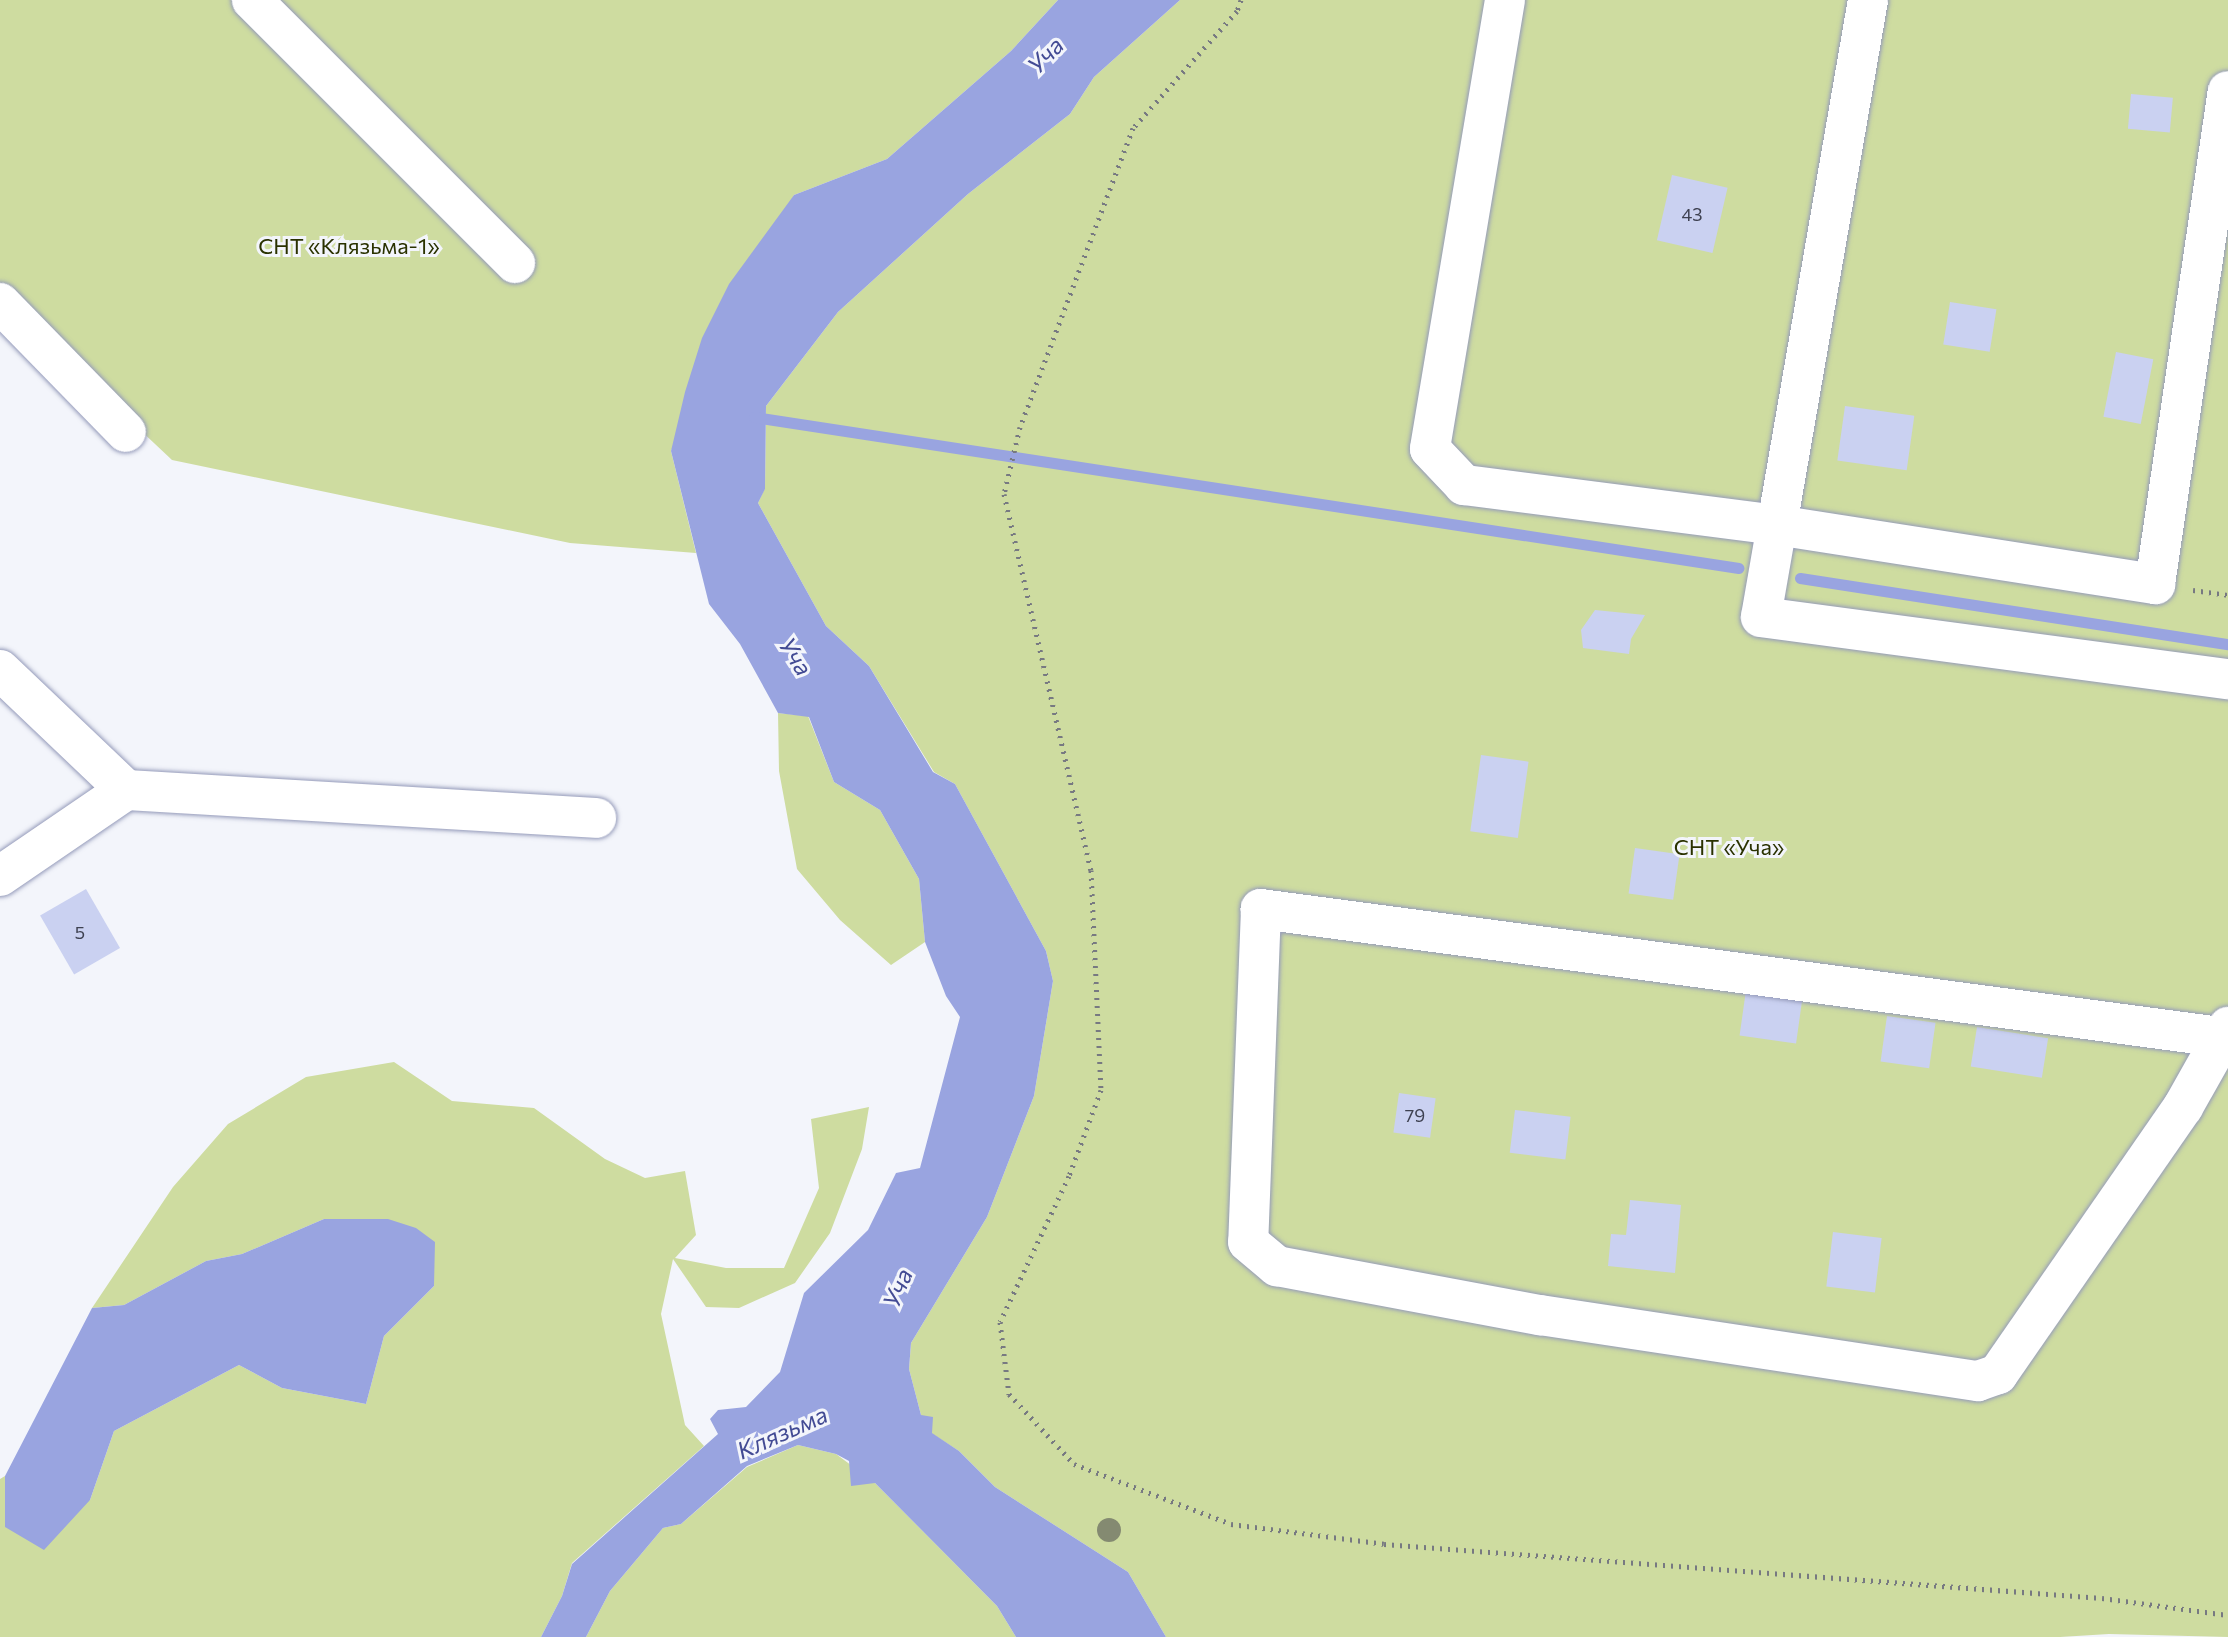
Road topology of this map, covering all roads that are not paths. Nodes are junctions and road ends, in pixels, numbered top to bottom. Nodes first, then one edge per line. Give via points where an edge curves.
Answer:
1 (252, 0) edge
2 (1505, 0) edge
3 (1868, 0) edge
4 (2228, 91) edge
5 (515, 263) dead end
6 (0, 303) edge
7 (126, 432) dead end
8 (1777, 525) junction
9 (0, 670) edge
10 (2228, 679) edge
11 (126, 790) junction
12 (596, 818) dead end
13 (0, 876) edge
14 (2224, 1032) edge

1 - 5 lane
2 - 8 lane via 1430,449 1464,485
3 - 8 lane
4 - 8 lane via 2155,584
6 - 7 lane
8 - 10 lane via 1761,617
9 - 11 lane
11 - 12 lane
11 - 13 lane
14 - 14 lane via 2183,1107 1998,1374 1978,1381 1540,1315 1277,1266 1248,1242 1261,909

